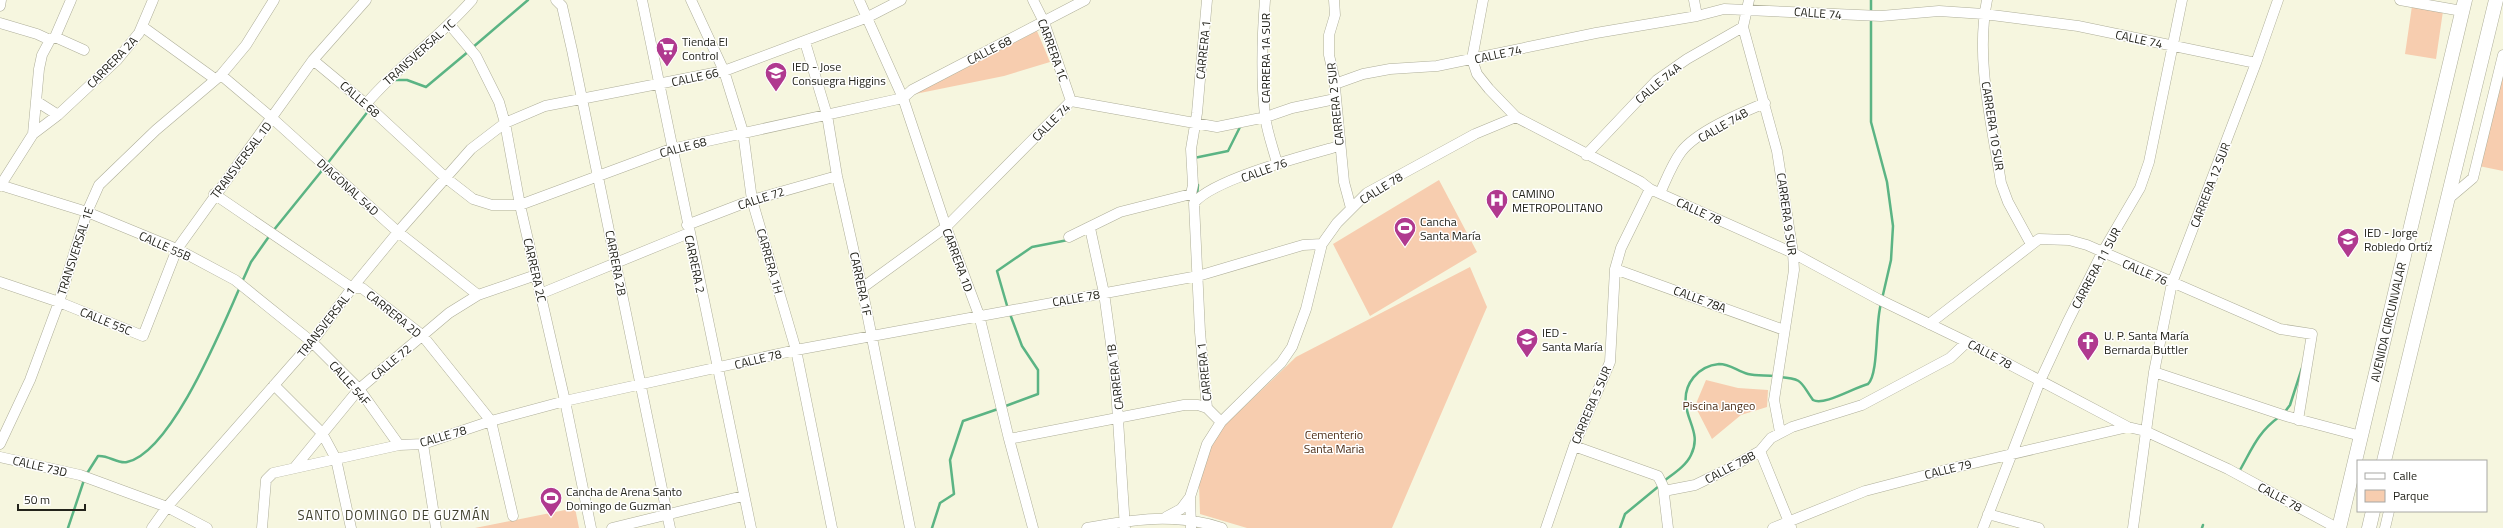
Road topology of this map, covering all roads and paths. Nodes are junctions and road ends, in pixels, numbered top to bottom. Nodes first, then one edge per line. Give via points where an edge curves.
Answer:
1 (1, 0) edge
2 (71, 0) edge
3 (153, 0) edge
4 (274, 0) edge
5 (366, 0) edge
6 (472, 0) edge
7 (556, 0) edge
8 (642, 0) edge
9 (691, 0) edge
10 (859, 0) edge
11 (901, 0) edge
12 (1033, 0) edge
13 (1085, 0) edge
14 (1207, 0) edge
15 (1265, 0) edge
16 (1334, 0) edge
17 (1483, 0) edge
18 (1694, 0) edge
19 (1987, 0) edge
20 (2182, 0) edge
21 (2278, 0) edge
22 (2400, 0) edge
23 (2496, 0) edge
24 (1748, 4) edge
25 (0, 6) edge
26 (2464, 6) edge
27 (1984, 14) junction
28 (1697, 16) junction
29 (868, 17) junction
30 (1044, 22) junction
31 (0, 23) edge
32 (450, 25) junction
33 (143, 27) junction
34 (1743, 27) junction
35 (53, 39) junction
36 (805, 42) junction
37 (2173, 46) junction
38 (84, 50) dead end
39 (2503, 55) edge
40 (1472, 59) junction
41 (313, 60) junction
42 (2256, 63) junction
43 (724, 71) junction
44 (218, 77) junction
45 (659, 84) junction
46 (1335, 84) junction
47 (903, 98) junction
48 (1335, 98) junction
49 (580, 99) junction
50 (36, 100) junction
51 (1071, 101) junction
52 (1765, 103) junction
53 (370, 107) junction
54 (58, 115) junction
55 (827, 115) junction
56 (1266, 117) junction
57 (1516, 117) junction
58 (272, 118) junction
59 (505, 123) junction
60 (1195, 125) junction
61 (743, 132) junction
62 (33, 134) junction
63 (1339, 146) junction
64 (671, 149) junction
65 (1586, 155) junction
66 (1277, 163) junction
67 (598, 174) junction
68 (837, 176) junction
69 (446, 178) junction
70 (0, 185) edge
71 (1650, 189) junction
72 (1660, 193) junction
73 (214, 194) junction
74 (1192, 198) junction
75 (752, 200) junction
76 (2447, 200) junction
77 (520, 205) junction
78 (1351, 208) junction
79 (87, 212) junction
80 (946, 227) junction
81 (688, 229) junction
82 (1090, 231) junction
83 (398, 232) junction
84 (1070, 237) dead end
85 (1322, 244) junction
86 (2031, 244) junction
87 (177, 249) junction
88 (1794, 253) junction
89 (2102, 253) junction
90 (616, 263) junction
91 (1615, 269) junction
92 (536, 275) junction
93 (1198, 276) junction
94 (0, 282) edge
95 (2172, 283) junction
96 (352, 288) junction
97 (862, 288) junction
98 (1104, 293) junction
99 (540, 294) junction
100 (478, 295) junction
101 (59, 302) junction
102 (979, 315) junction
103 (1929, 324) junction
104 (1784, 330) junction
105 (422, 335) junction
106 (143, 336) joint
107 (872, 338) junction
108 (312, 342) junction
109 (1967, 342) junction
110 (796, 350) junction
111 (718, 369) junction
112 (2154, 372) junction
113 (2040, 381) junction
114 (274, 385) junction
115 (641, 385) junction
116 (359, 389) junction
117 (565, 401) junction
118 (1207, 408) junction
119 (1120, 416) junction
120 (2298, 420) junction
121 (491, 421) junction
122 (1221, 422) junction
123 (2128, 427) junction
124 (2145, 431) junction
125 (1780, 432) junction
126 (322, 433) junction
127 (2361, 436) junction
128 (1008, 439) junction
129 (0, 444) edge
130 (423, 444) junction
131 (399, 446) junction
132 (1574, 446) junction
133 (1760, 451) junction
134 (2014, 455) junction
135 (0, 457) edge
136 (336, 459) junction
137 (2384, 460) edge
138 (295, 467) junction
139 (1663, 485) junction
140 (743, 496) junction
141 (1190, 497) junction
142 (167, 507) junction
143 (2373, 512) edge
144 (2389, 512) edge
145 (1988, 514) junction
146 (667, 515) junction
147 (513, 516) dead end
148 (1165, 517) junction
149 (1124, 524) edge
150 (1191, 524) edge
151 (1790, 525) edge
152 (152, 528) edge
153 (208, 528) edge
154 (262, 528) edge
155 (351, 528) edge
156 (436, 528) edge
157 (591, 528) edge
158 (612, 528) edge
159 (670, 528) edge
160 (751, 528) edge
161 (832, 528) edge
162 (910, 528) edge
163 (1033, 528) edge
164 (1087, 528) edge
165 (1222, 528) edge
166 (1546, 528) edge
167 (1668, 528) edge
168 (1773, 528) edge
169 (1983, 528) edge
170 (2039, 528) edge
171 (2133, 528) edge
172 (2338, 528) edge
173 (2369, 528) edge
174 (2385, 528) edge

1 - 25 street
2 - 35 street
3 - 33 street, CARRERA 2A
4 - 44 street, TRANSVERSAL 1E via 246,45
5 - 41 street, TRANSVERSAL 1D
6 - 32 street, TRANSVERSAL 1C
7 - 49 street, CARRERA 2B via 562,6
8 - 45 street, CARRERA 2
9 - 43 street, CARRERA 1H
10 - 29 street, CARRERA 1D
11 - 29 street, CALLE 66
12 - 30 street, CARRERA 1C
13 - 30 street, CALLE 68
14 - 60 street, CARRERA 1
15 - 56 street, CARRERA 1A SUR via 1262,35
16 - 46 street, CARRERA 2 SUR via 1334,23 1329,35 1329,44
17 - 40 street
18 - 28 street
19 - 27 street, CARRERA 10 SUR
20 - 37 street, CARRERA 11 SUR
21 - 42 street, CARRERA 12 SUR
22 - 26 street
23 - 76 highway
24 - 27 street, CALLE 74 via 1871,16 1939,12
24 - 28 street, CALLE 74
24 - 34 street, CARRERA 9 SUR
26 - 127 highway, AVENIDA CIRCUNVALAR
27 - 37 street, CALLE 74 via 2078,26
27 - 86 street, CARRERA 10 SUR via 1983,56 2002,183 2008,202
28 - 40 street, CALLE 74
29 - 36 street, CALLE 66
29 - 47 street, CARRERA 1D
30 - 47 street, CALLE 68 via 912,90
30 - 51 street, CARRERA 1C
31 - 35 street
32 - 53 street, TRANSVERSAL 1C via 384,83
32 - 59 street, CARRERA 2C via 476,56 499,102
33 - 44 street, DIAGONAL 54D
33 - 54 street, CARRERA 2A via 117,60
34 - 52 street, CARRERA 9 SUR via 1750,60
34 - 65 street, CALLE 74A via 1687,59 1657,80
35 - 38 street
35 - 50 street via 38,69
36 - 43 street, CALLE 66
36 - 55 street, CARRERA 1F
37 - 42 street, CALLE 74
37 - 89 street, CARRERA 11 SUR via 2149,162 2140,188
39 - 76 street via 2473,178
40 - 46 street, CALLE 74 via 1437,66 1390,69 1363,74
40 - 57 street via 1477,74
41 - 53 street, CALLE 68
41 - 58 street, TRANSVERSAL 1D
42 - 95 street, CARRERA 12 SUR
43 - 45 street, CALLE 66
43 - 61 street, CARRERA 1H
44 - 58 street, DIAGONAL 54D
44 - 79 street, TRANSVERSAL 1E via 156,130 100,185
45 - 49 street, CALLE 66
45 - 64 street, CARRERA 2
46 - 48 street, CARRERA 2 SUR
47 - 55 street, CALLE 68
47 - 80 street, CARRERA 1D
48 - 56 street, CALLE 74
48 - 63 street, CARRERA 2 SUR
49 - 59 street, CALLE 66 via 545,106
49 - 67 street, CARRERA 2B
50 - 54 street
50 - 62 street
51 - 60 street, CALLE 74 via 1123,109
51 - 80 street, CALLE 74
52 - 72 street, CALLE 74B via 1732,117 1682,151
52 - 88 street, CARRERA 9 SUR via 1777,151
53 - 69 street, CALLE 68
54 - 62 street, CARRERA 2A
55 - 61 street, CALLE 68
55 - 68 street, CARRERA 1F
56 - 60 street, CALLE 74 via 1217,127
56 - 66 street, CARRERA 1A SUR
57 - 65 street, CALLE 78
57 - 78 street, CALLE 78 via 1475,134 1367,193
58 - 73 street, TRANSVERSAL 1D
58 - 83 street, DIAGONAL 54D
59 - 69 street, TRANSVERSAL 1 via 471,149
59 - 77 street, CARRERA 2C
60 - 74 street, CARRERA 1 via 1191,150
61 - 64 street, CALLE 68
61 - 75 street, CARRERA 1H
62 - 70 street
63 - 66 street, CALLE 76
63 - 78 street, CARRERA 2 SUR
64 - 67 street, CALLE 68
64 - 81 street, CARRERA 2
65 - 71 street, CALLE 78
66 - 74 street, CALLE 76
67 - 77 street, CALLE 68
67 - 90 street, CARRERA 2B
68 - 75 street, CALLE 72
68 - 97 street, CARRERA 1F
69 - 77 street, CALLE 68 via 473,199 492,205
69 - 83 street, TRANSVERSAL 1
70 - 79 street, CALLE 55B
71 - 72 street, CALLE 78
71 - 91 street, CARRERA 5 SUR via 1621,248
72 - 88 street, CALLE 78
73 - 87 street, TRANSVERSAL 1D
73 - 96 street, CARRERA 2D
74 - 82 street, CALLE 76 via 1120,212
74 - 93 street, CARRERA 1
75 - 81 street, CALLE 72
75 - 110 street, CARRERA 1H
76 - 137 highway
77 - 92 street, CARRERA 2C
78 - 85 street, CALLE 78
79 - 87 street, CALLE 55B
79 - 101 street, TRANSVERSAL 1E
80 - 97 street, CALLE 74
80 - 102 street, CARRERA 1D
81 - 90 street, CALLE 72
81 - 111 street, CARRERA 2
82 - 84 street, CALLE 76
82 - 98 street, CARRERA 1B
83 - 96 street, TRANSVERSAL 1
83 - 100 street, DIAGONAL 54D
85 - 93 street, CALLE 78 via 1277,251
85 - 122 street via 1306,309 1292,347 1276,368
86 - 89 street, CALLE 76 via 2040,239 2050,238 2087,245
86 - 103 street, CALLE 76
87 - 106 street, TRANSVERSAL 1D
87 - 108 street, CALLE 55B via 235,280
88 - 103 street, CALLE 78
88 - 104 street, CARRERA 9 SUR via 1794,270
89 - 95 street, CALLE 76
89 - 113 street, CARRERA 11 SUR
90 - 99 street, CALLE 72
90 - 115 street, CARRERA 2B
91 - 104 street, CALLE 78A
91 - 132 street, CARRERA 5 SUR via 1610,362
92 - 99 street, CARRERA 2C
92 - 100 street, CALLE 72
93 - 98 street, CALLE 78
93 - 118 street, CARRERA 1
94 - 101 street, CALLE 55C
95 - 112 street, CARRERA 12 SUR
95 - 120 street, CALLE 76 via 2280,329 2312,334
96 - 105 street, CARRERA 2D via 362,288
96 - 108 street, TRANSVERSAL 1
97 - 107 street, CARRERA 1F
98 - 102 street, CALLE 78
98 - 119 street, CARRERA 1B
99 - 117 street, CARRERA 2C
100 - 105 street, CALLE 72 via 449,313
101 - 106 street, CALLE 55C
101 - 129 street, TRANSVERSAL 1E via 30,380
102 - 107 street, CALLE 78
102 - 128 street, CARRERA 1D
103 - 109 street, CALLE 78
104 - 125 street, CARRERA 9 SUR via 1775,408
105 - 116 street, CALLE 72
105 - 121 street, CARRERA 2D
107 - 110 street, CALLE 78
107 - 162 street, CARRERA 1F
108 - 114 street, TRANSVERSAL 1
108 - 116 street, CALLE 54F
109 - 113 street, CALLE 78
109 - 125 street, CALLE 78B via 1950,358 1862,405
110 - 111 street, CALLE 78
110 - 161 street, CARRERA 1H
111 - 115 street, CALLE 78
111 - 140 street, CARRERA 2
112 - 120 street
112 - 124 street, CARRERA 12 SUR
113 - 123 street, CALLE 78
113 - 134 street, CARRERA 11 SUR
114 - 126 street
114 - 142 street, TRANSVERSAL 1
115 - 117 street, CALLE 78
115 - 146 street, CARRERA 2B
116 - 126 street, CALLE 72
116 - 131 street, CALLE 54F
117 - 121 street, CALLE 78
117 - 157 street, CARRERA 2C
118 - 119 street via 1184,405
118 - 122 street, CARRERA 1
119 - 128 street
119 - 149 street, CARRERA 1B
120 - 127 street
121 - 130 street, CALLE 78
121 - 147 street, CARRERA 2D
122 - 141 street via 1207,444
123 - 124 street, CALLE 78
123 - 134 street, CALLE 79
124 - 171 street, CARRERA 12 SUR
124 - 172 street, CALLE 78 via 2228,469
125 - 133 street, CALLE 78B
126 - 136 street
126 - 138 street, CALLE 72
127 - 172 highway, AVENIDA CIRCUNVALAR
128 - 163 street, CARRERA 1D
130 - 131 street, CALLE 78
130 - 156 street
131 - 136 street, CALLE 78
132 - 139 street via 1658,476
132 - 166 street, CARRERA 5 SUR
133 - 139 street, CALLE 78B via 1695,485
133 - 151 street
134 - 145 street, CARRERA 11 SUR
134 - 151 street, CALLE 79 via 1865,491
135 - 142 street, CALLE 73D via 84,476
136 - 138 street, CALLE 78
136 - 155 street
138 - 154 street, CALLE 78 via 273,473 266,480
139 - 167 street
140 - 146 street
140 - 160 street, CARRERA 2
141 - 148 street via 1181,509
141 - 150 street
142 - 152 street, TRANSVERSAL 1
142 - 153 street
143 - 173 highway
144 - 174 street
145 - 169 street, CARRERA 11 SUR
145 - 170 street
146 - 158 street
146 - 159 street, CARRERA 2B
148 - 149 street
148 - 150 street
149 - 164 street
150 - 165 street
151 - 168 street, CALLE 79

